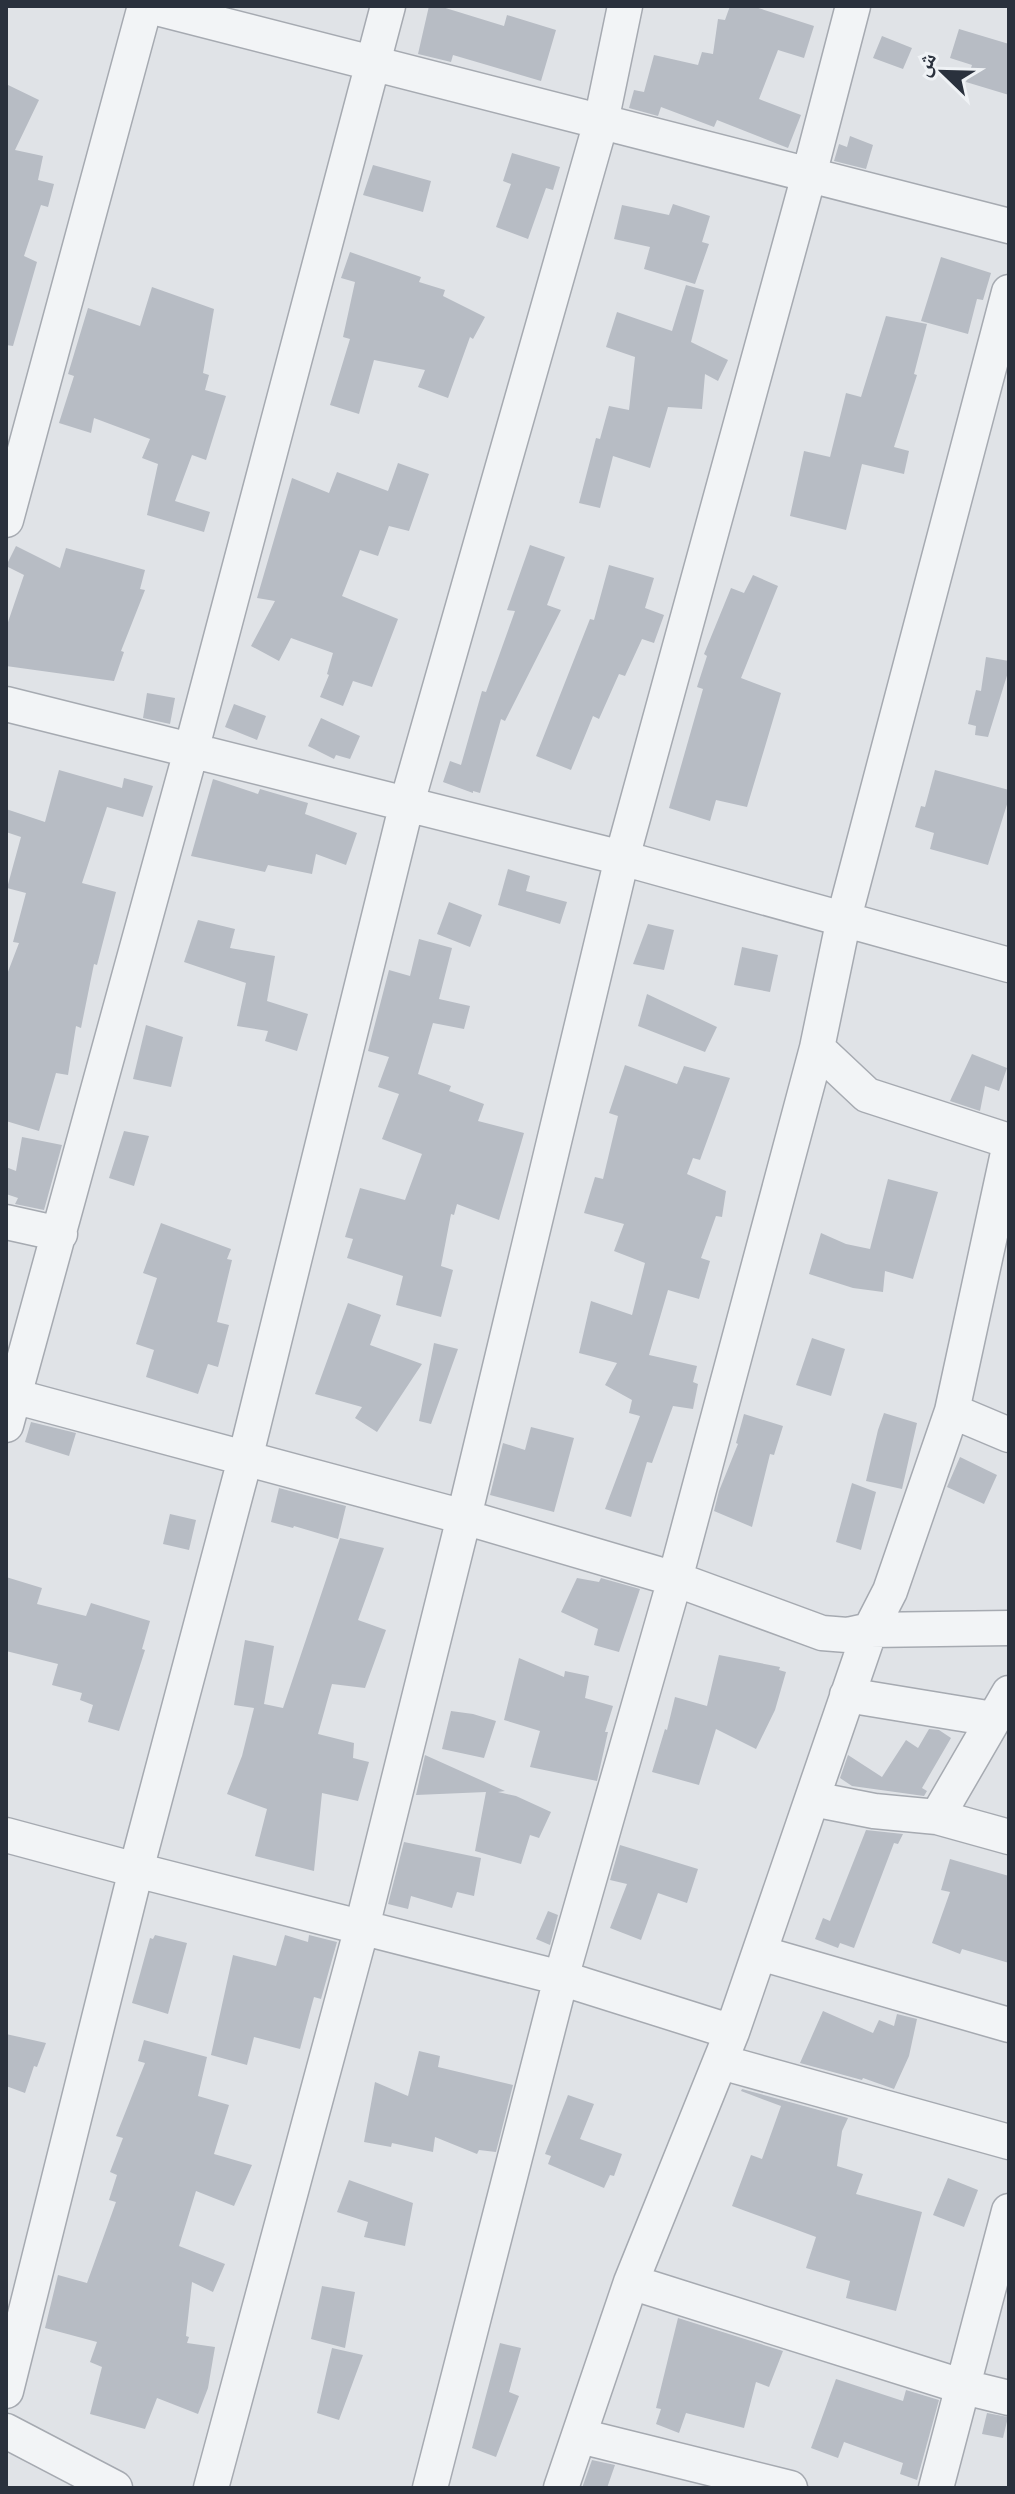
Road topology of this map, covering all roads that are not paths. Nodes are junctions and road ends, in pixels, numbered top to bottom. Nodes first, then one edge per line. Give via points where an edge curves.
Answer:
1 (388, 6) edge
2 (625, 6) edge
3 (853, 6) edge
4 (158, 7) edge
5 (373, 63) junction
6 (601, 122) junction
7 (809, 175) junction
8 (1009, 226) edge
9 (1009, 292) edge
10 (6, 520) edge
11 (6, 704) edge
12 (191, 751) junction
13 (407, 803) junction
14 (622, 858) junction
15 (844, 918) junction
16 (1009, 965) edge
17 (817, 1048) junction
18 (1009, 1141) edge
19 (1009, 1148) edge
20 (6, 1222) edge
21 (60, 1234) junction
22 (9, 1405) edge
23 (952, 1411) junction
24 (1009, 1435) edge
25 (245, 1459) junction
26 (464, 1517) junction
27 (675, 1579) junction
28 (1009, 1628) edge
29 (870, 1630) junction
30 (847, 1695) junction
31 (1004, 1707) edge
32 (813, 1799) junction
33 (937, 1817) junction
34 (6, 1835) edge
35 (1009, 1837) edge
36 (136, 1870) junction
37 (362, 1927) junction
38 (760, 1953) junction
39 (561, 1978) junction
40 (1009, 2025) edge
41 (726, 2047) junction
42 (1009, 2142) edge
43 (1009, 2211) edge
44 (631, 2282) junction
45 (964, 2387) junction
46 (6, 2391) edge
47 (1009, 2398) edge
48 (6, 2431) edge
49 (580, 2436) junction
50 (74, 2479) edge
51 (115, 2488) edge
52 (211, 2488) edge
53 (430, 2488) edge
54 (561, 2488) edge
55 (790, 2488) edge
56 (936, 2488) edge

1 - 5 street
2 - 6 street
3 - 7 street
4 - 5 street
4 - 10 street
5 - 6 street
5 - 12 street
6 - 7 street
6 - 13 street
7 - 8 street
7 - 14 street
9 - 15 street
11 - 12 street
12 - 13 street
12 - 21 street
13 - 14 street
13 - 25 street
14 - 15 street
14 - 26 street
15 - 16 street
15 - 17 street
17 - 18 street via 867,1095
17 - 27 street
19 - 23 street
20 - 21 street
21 - 22 street
22 - 25 street
23 - 24 street
23 - 29 street via 890,1591
25 - 26 street
25 - 36 street
26 - 27 street
26 - 37 street
27 - 29 street via 822,1633
27 - 39 street
28 - 29 street
29 - 30 street
30 - 31 street
30 - 32 street
31 - 33 street
32 - 33 street
32 - 38 street
33 - 35 street
34 - 36 street
36 - 37 street
36 - 46 street
37 - 39 street
37 - 52 street
38 - 40 street
38 - 41 street
39 - 41 street
39 - 53 street
41 - 42 street
41 - 44 street
43 - 45 street
44 - 45 street
44 - 49 street
45 - 47 street
45 - 56 street
48 - 50 street
49 - 54 street
49 - 55 street
50 - 51 street

